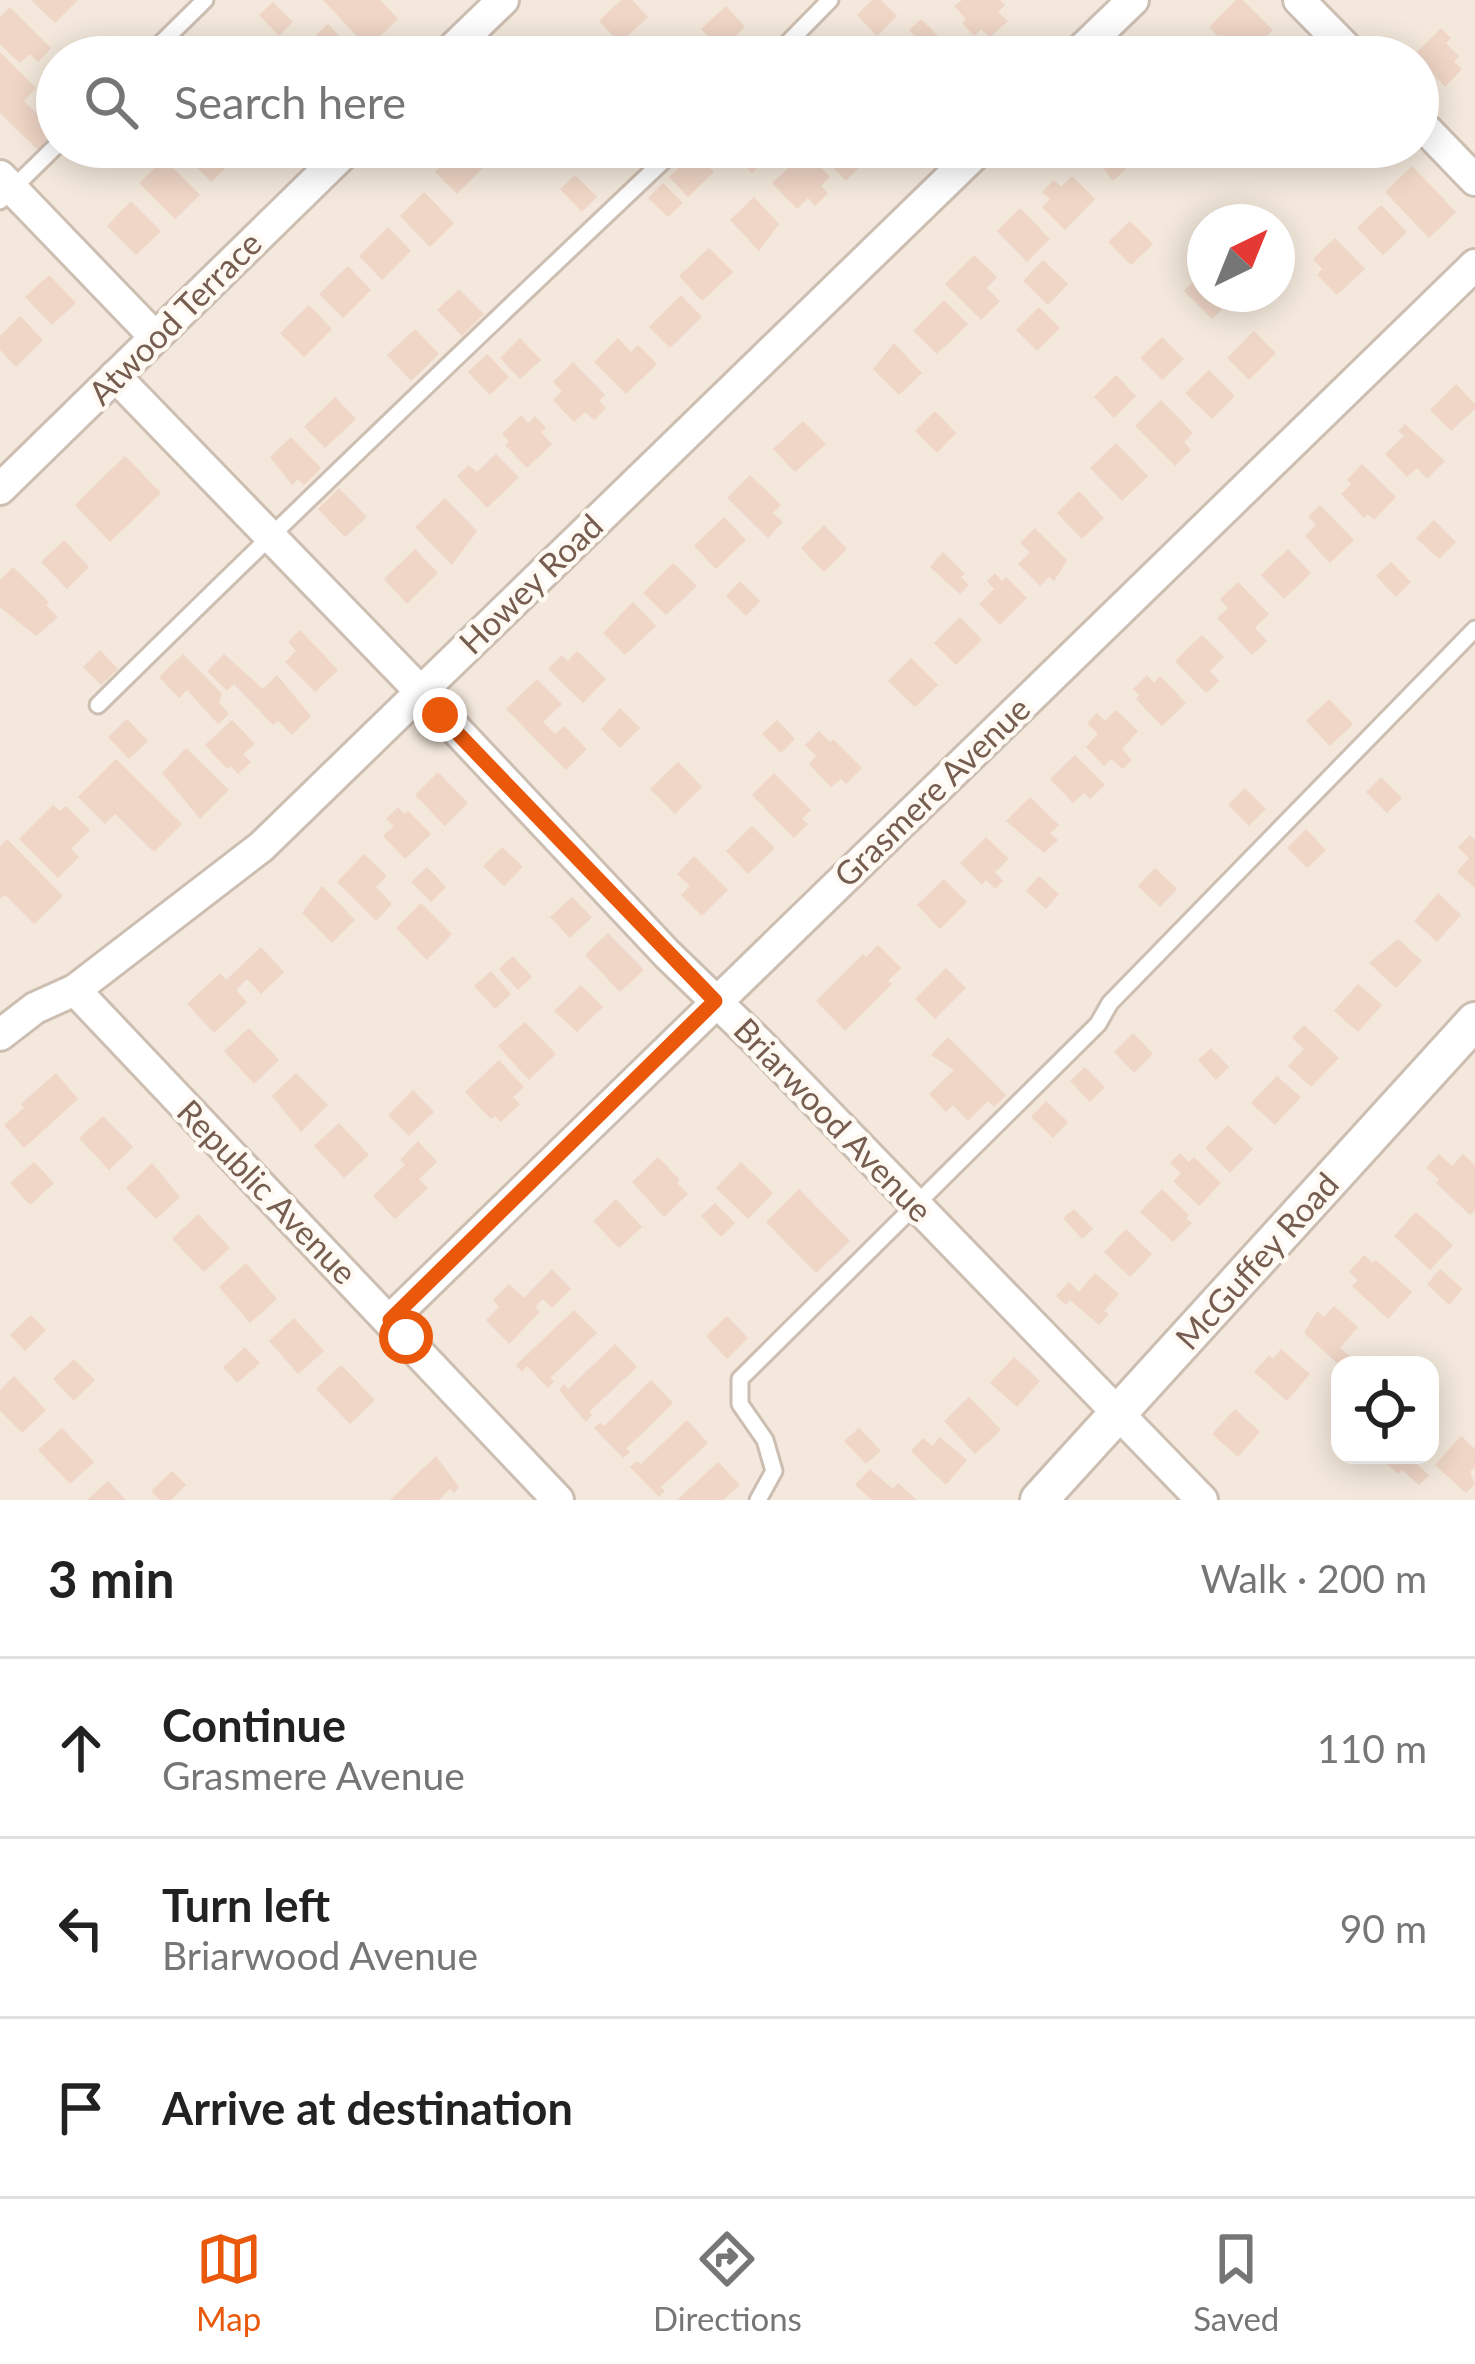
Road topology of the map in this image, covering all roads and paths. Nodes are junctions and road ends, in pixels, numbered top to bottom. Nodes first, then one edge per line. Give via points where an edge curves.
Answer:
1 (205, 0) edge
2 (503, 0) edge
3 (830, 0) edge
4 (1133, 0) edge
5 (1300, 0) edge
6 (168, 36) edge
7 (466, 36) edge
8 (795, 36) edge
9 (1096, 36) edge
10 (1335, 36) edge
11 (1439, 143) edge
12 (36, 162) edge
13 (328, 168) edge
14 (656, 168) edge
15 (960, 168) edge
16 (1475, 180) edge
17 (4, 188) edge
18 (1475, 265) edge
19 (155, 337) junction
20 (115, 376) junction
21 (0, 488) edge
22 (270, 536) junction
23 (1475, 629) edge
24 (421, 692) junction
25 (98, 705) dead end
26 (74, 990) junction
27 (715, 1001) junction
28 (1475, 1022) edge
29 (0, 1035) edge
30 (916, 1204) junction
31 (390, 1320) junction
32 (1118, 1413) junction
33 (558, 1500) edge
34 (758, 1500) edge
35 (1039, 1500) edge
36 (1202, 1500) edge

1 - 6 lane
2 - 7 street
3 - 8 lane
4 - 9 street
5 - 10 street
11 - 16 street
12 - 17 lane
13 - 19 street, Atwood Terrace
14 - 22 lane
15 - 24 street, Howey Road
17 - 19 street
18 - 27 street, Grasmere Avenue
19 - 20 street, Atwood Terrace
20 - 21 street, Atwood Terrace
20 - 22 street, Briarwood Avenue
22 - 24 street, Briarwood Avenue
22 - 25 lane
23 - 30 lane
24 - 26 street, Howey Road via 261,847
24 - 27 street, Briarwood Avenue
26 - 29 street, Howey Road
26 - 31 street, Republic Avenue
27 - 30 street, Briarwood Avenue
27 - 31 street, Grasmere Avenue
28 - 32 street, McGuffey Road
30 - 32 street, Briarwood Avenue
30 - 34 lane via 740,1378 740,1404 765,1440 774,1471
31 - 33 street, Republic Avenue
32 - 35 street, McGuffey Road
32 - 36 street, Briarwood Avenue

